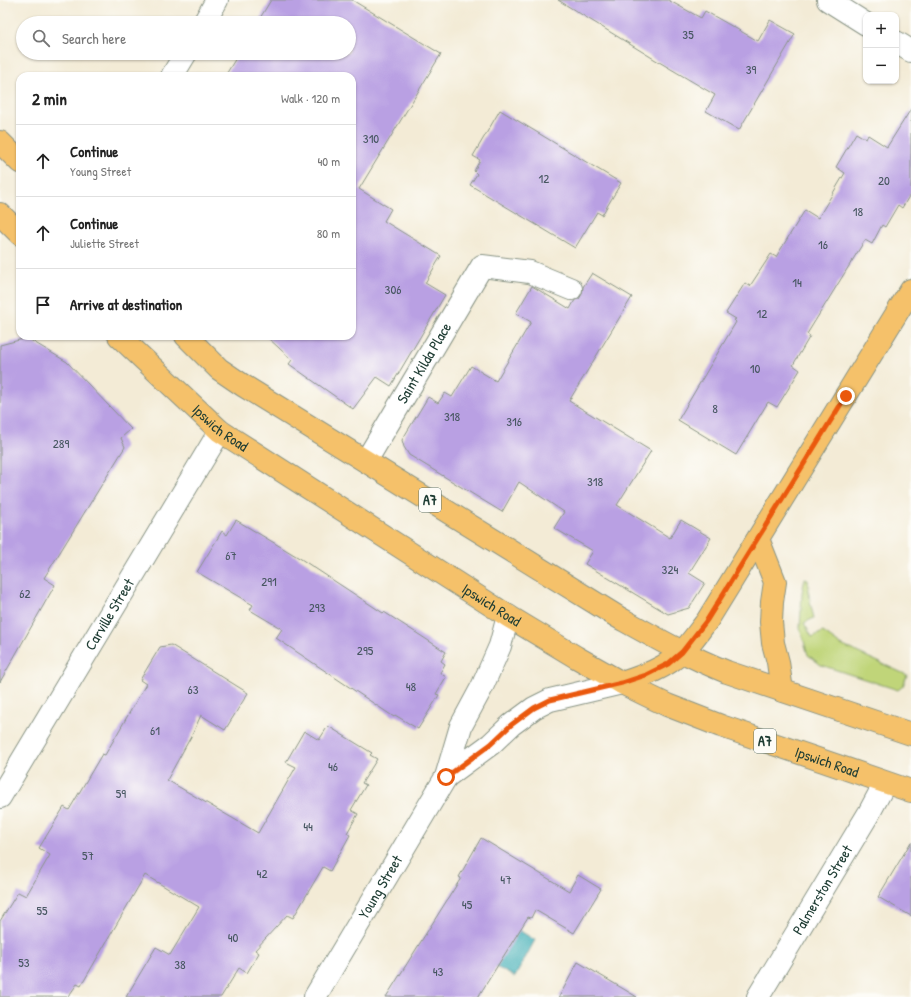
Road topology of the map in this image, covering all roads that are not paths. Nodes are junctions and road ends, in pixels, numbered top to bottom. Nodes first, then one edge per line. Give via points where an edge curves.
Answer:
1 (217, 0) edge
2 (828, 0) edge
3 (208, 16) edge
4 (863, 22) edge
5 (899, 44) edge
6 (911, 51) edge
7 (182, 60) edge
8 (174, 72) edge
9 (0, 142) edge
10 (16, 158) edge
11 (0, 214) edge
12 (16, 230) edge
13 (571, 289) dead end
14 (911, 290) edge
15 (123, 340) edge
16 (190, 340) edge
17 (220, 432) junction
18 (366, 460) junction
19 (758, 539) junction
20 (508, 616) junction
21 (682, 652) junction
22 (622, 683) junction
23 (782, 691) junction
24 (911, 734) edge
25 (446, 777) junction
26 (885, 783) junction
27 (911, 791) edge
28 (0, 797) edge
29 (315, 997) edge
30 (758, 997) edge

1 - 3 street
2 - 4 street
5 - 6 street
7 - 8 street
9 - 10 main road
11 - 12 main road
13 - 18 street, Saint Kilda Place via 530,272 482,266
14 - 19 main road
15 - 17 main road, Ipswich Road / A7
16 - 18 main road, A7 via 219,369
17 - 20 main road, Ipswich Road / A7
17 - 28 street, Carville Street
18 - 21 main road, A7 via 618,617
19 - 21 main road via 707,620
19 - 23 main road via 775,582 771,622
20 - 22 main road, Ipswich Road / A7
20 - 25 street, Young Street via 500,646 461,726
21 - 22 main road via 646,675
21 - 23 main road, A7 via 707,664
22 - 25 street, Young Street via 545,702 511,725 491,744
22 - 26 main road, Ipswich Road / A7 via 704,720
23 - 24 main road, A7
25 - 29 street, Young Street
26 - 27 main road, Ipswich Road / A7
26 - 30 street, Palmerston Street

